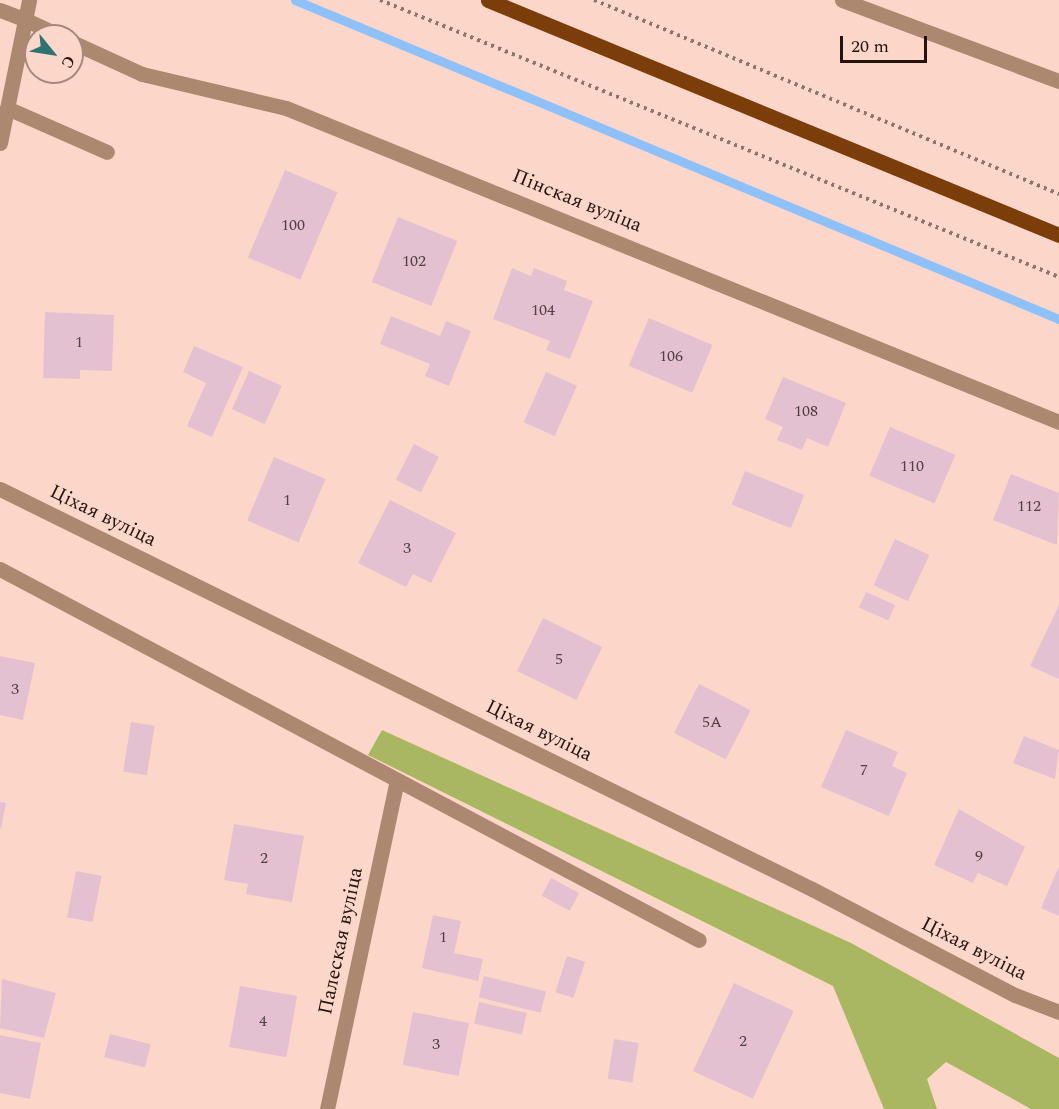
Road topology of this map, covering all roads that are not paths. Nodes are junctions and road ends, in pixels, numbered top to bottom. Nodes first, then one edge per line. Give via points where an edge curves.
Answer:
1 (29, 0) edge
2 (488, 0) edge
3 (842, 0) edge
4 (871, 5) edge
5 (0, 10) edge
6 (24, 19) junction
7 (35, 24) edge
8 (84, 47) edge
9 (1059, 81) edge
10 (7, 108) junction
11 (0, 143) edge
12 (107, 152) dead end
13 (1059, 235) edge
14 (1059, 422) edge
15 (0, 489) edge
16 (0, 569) edge
17 (397, 781) junction
18 (699, 940) dead end
19 (1059, 1012) edge
20 (327, 1109) edge

1 - 6 street
2 - 13 main road
3 - 4 street
4 - 9 street
5 - 6 street
6 - 7 street
6 - 10 street
8 - 14 street, Пінская вуліца via 142,74 286,108
10 - 11 street
10 - 12 street
15 - 19 street, Ціхая вуліца via 812,889 1015,995
16 - 17 street
17 - 18 street
17 - 20 street, Палеская вуліца

